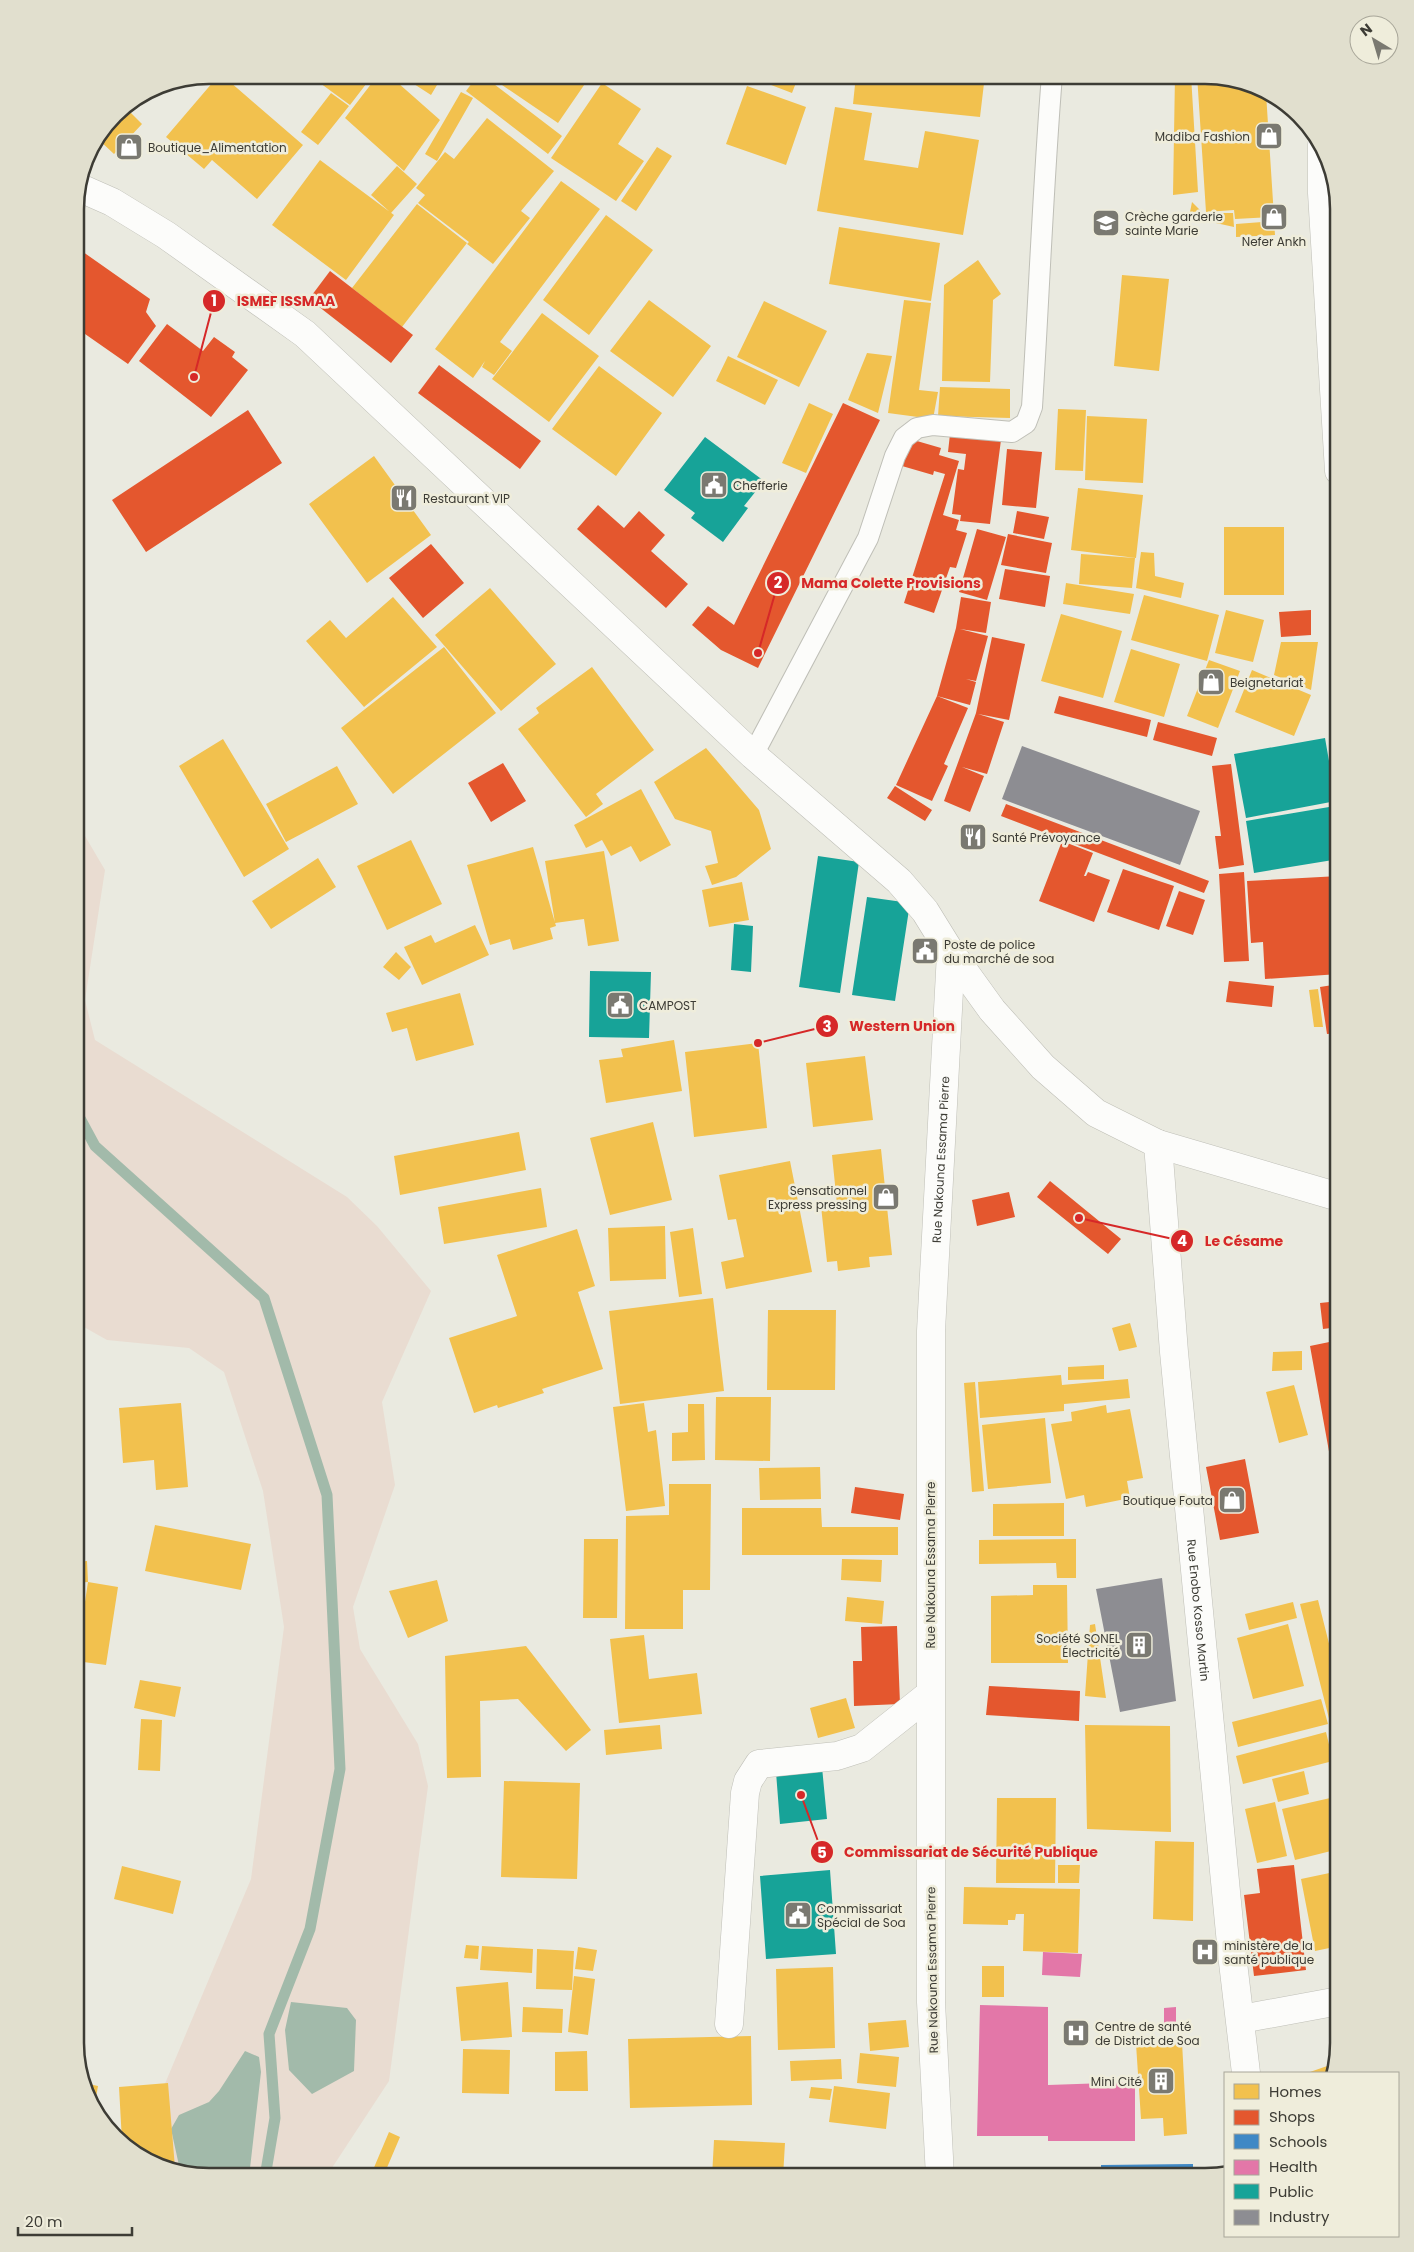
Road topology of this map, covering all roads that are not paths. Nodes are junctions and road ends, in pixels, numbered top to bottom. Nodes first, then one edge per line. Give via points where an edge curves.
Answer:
1 (1051, 84) edge
2 (1322, 164) edge
3 (85, 189) edge
4 (1330, 323) edge
5 (753, 755) junction
6 (951, 953) junction
7 (1158, 1144) junction
8 (1330, 1195) edge
9 (930, 1694) junction
10 (1330, 2004) edge
11 (1241, 2019) junction
12 (729, 2024) dead end
13 (1246, 2072) edge
14 (940, 2168) edge

1 - 5 lane via 1032,408 1026,423 1012,432 933,424 917,428 904,438 868,538
2 - 4 street
3 - 5 street via 166,235 305,334
5 - 6 street via 899,881 925,911
6 - 7 street via 992,1010 1043,1067 1096,1113
6 - 9 street, Rue Nakouna Essama Pierre via 931,1331
7 - 8 street
7 - 11 street, Rue Enobo Kosso Martin via 1174,1352
9 - 12 street via 862,1748 836,1756 759,1764 748,1781
9 - 14 street, Rue Nakouna Essama Pierre via 931,2002
10 - 11 street
11 - 13 street, Rue Enobo Kosso Martin

